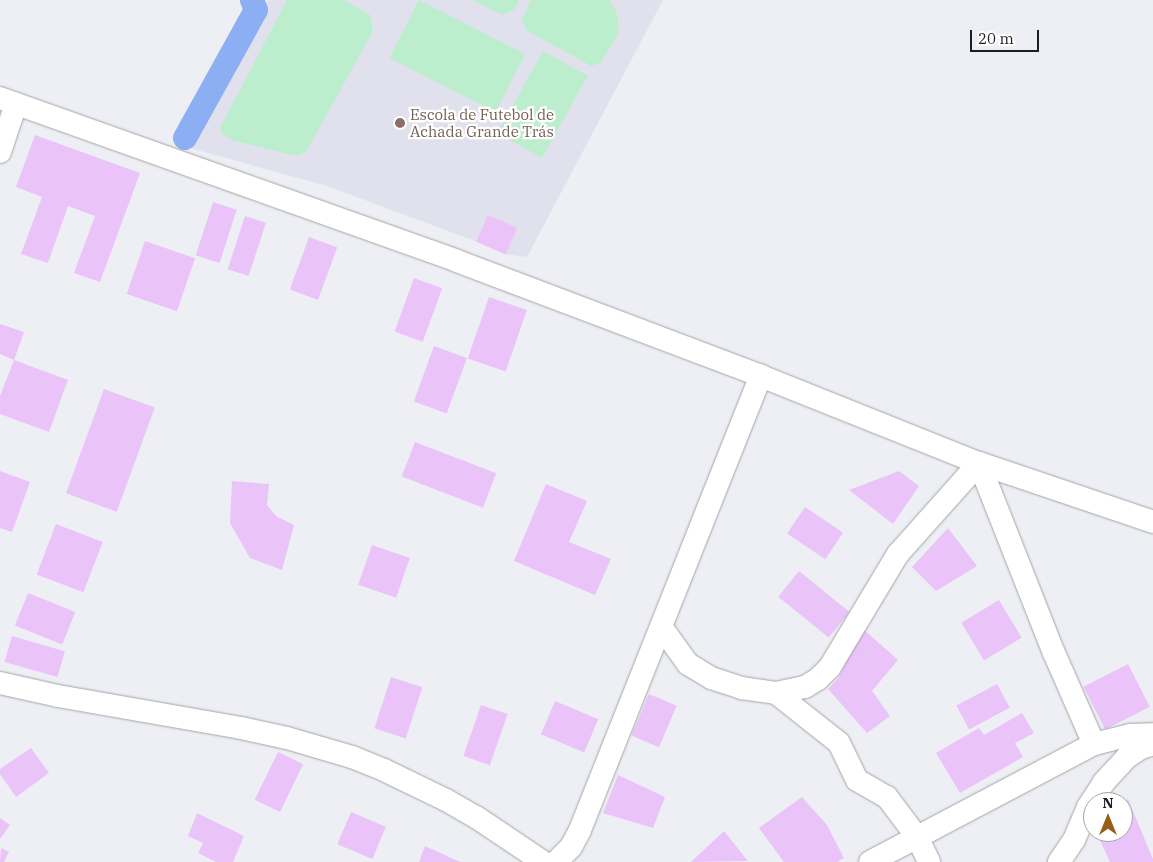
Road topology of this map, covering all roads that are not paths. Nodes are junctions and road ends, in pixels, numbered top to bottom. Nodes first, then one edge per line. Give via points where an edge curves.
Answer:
1 (8, 101) edge
2 (0, 152) edge
3 (761, 376) junction
4 (979, 463) junction
5 (1153, 522) edge
6 (662, 628) junction
7 (0, 683) edge
8 (776, 693) junction
9 (1153, 734) edge
10 (1094, 744) junction
11 (1153, 744) edge
12 (917, 837) junction
13 (543, 862) edge
14 (556, 862) edge
15 (870, 862) edge
16 (929, 862) edge
17 (1059, 862) edge

1 - 2 street
1 - 3 street via 457,261
3 - 4 street
3 - 6 street
4 - 5 street
4 - 8 street via 898,554 830,667 806,687
4 - 10 street
6 - 8 street via 688,664 711,678 740,688
6 - 14 street via 580,830 571,847
7 - 13 street via 240,728 319,747 384,770 476,817
8 - 12 street via 839,743 857,780 887,798
9 - 10 street via 1130,734
10 - 12 street
11 - 17 street via 1126,758 1104,782
12 - 15 street
12 - 16 street

